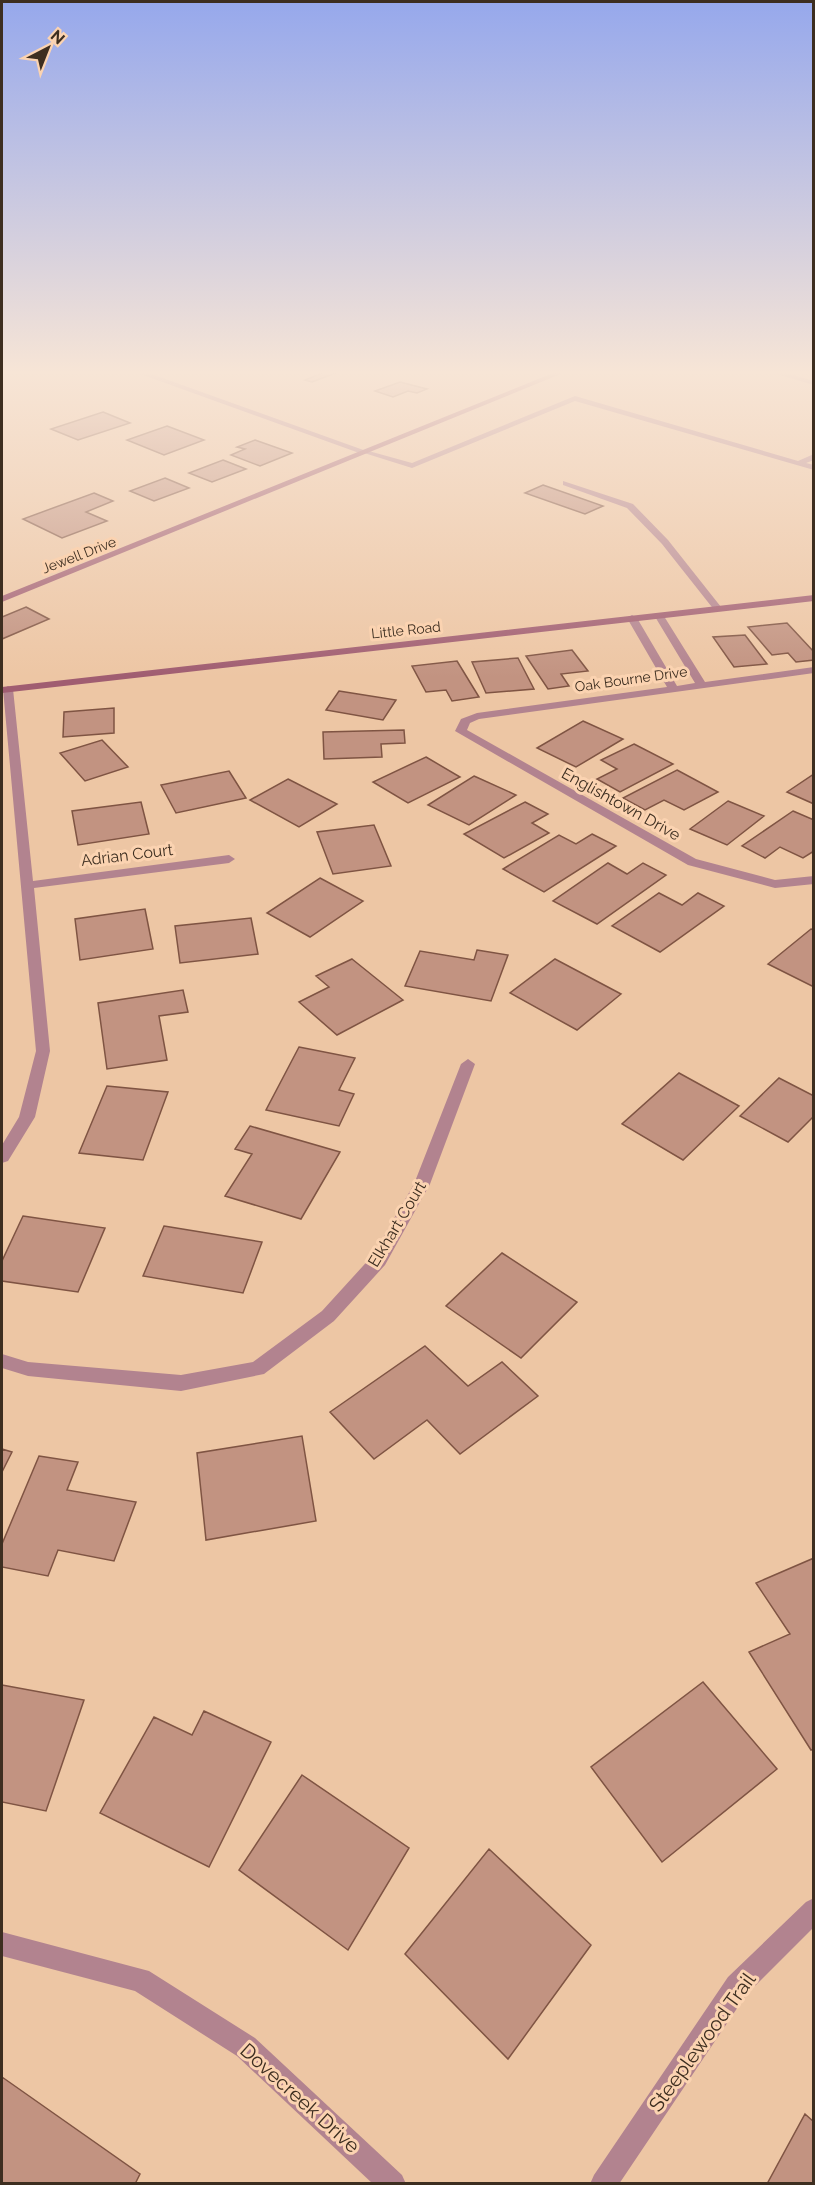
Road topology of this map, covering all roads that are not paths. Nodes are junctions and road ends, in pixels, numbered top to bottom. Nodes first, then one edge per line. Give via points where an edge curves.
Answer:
1 (312, 473) edge
2 (566, 483) dead end
3 (813, 598) edge
4 (2, 599) edge
5 (717, 609) junction
6 (659, 615) junction
7 (632, 618) junction
8 (813, 670) edge
9 (702, 685) junction
10 (673, 688) junction
11 (5, 689) edge
12 (461, 731) joint
13 (229, 859) dead end
14 (813, 880) edge
15 (28, 885) junction
16 (468, 1064) dead end
17 (2, 1158) edge
18 (2, 1361) edge
19 (813, 1910) edge
20 (2, 1944) edge
21 (393, 2184) edge
22 (603, 2184) edge

1 - 4 street, Jewell Drive
2 - 5 street via 630,506 665,542
3 - 5 street, Little Road
5 - 6 street, Little Road
6 - 7 street, Little Road
6 - 9 street
7 - 10 street
7 - 11 street, Little Road
8 - 9 street, Oak Bourne Drive
9 - 10 street, Oak Bourne Drive
10 - 12 street, Oak Bourne Drive via 477,716 465,722
11 - 15 street
12 - 14 street, Englishtown Drive via 692,862 775,884
13 - 15 street, Adrian Court
15 - 17 street via 43,1051 27,1117
16 - 18 street, Elkhart Court via 423,1184 379,1260 328,1316 258,1369 181,1383 28,1369
19 - 22 street, Steeplewood Trail via 737,1986
20 - 21 street, Dovecreek Drive via 140,1980 246,2047

